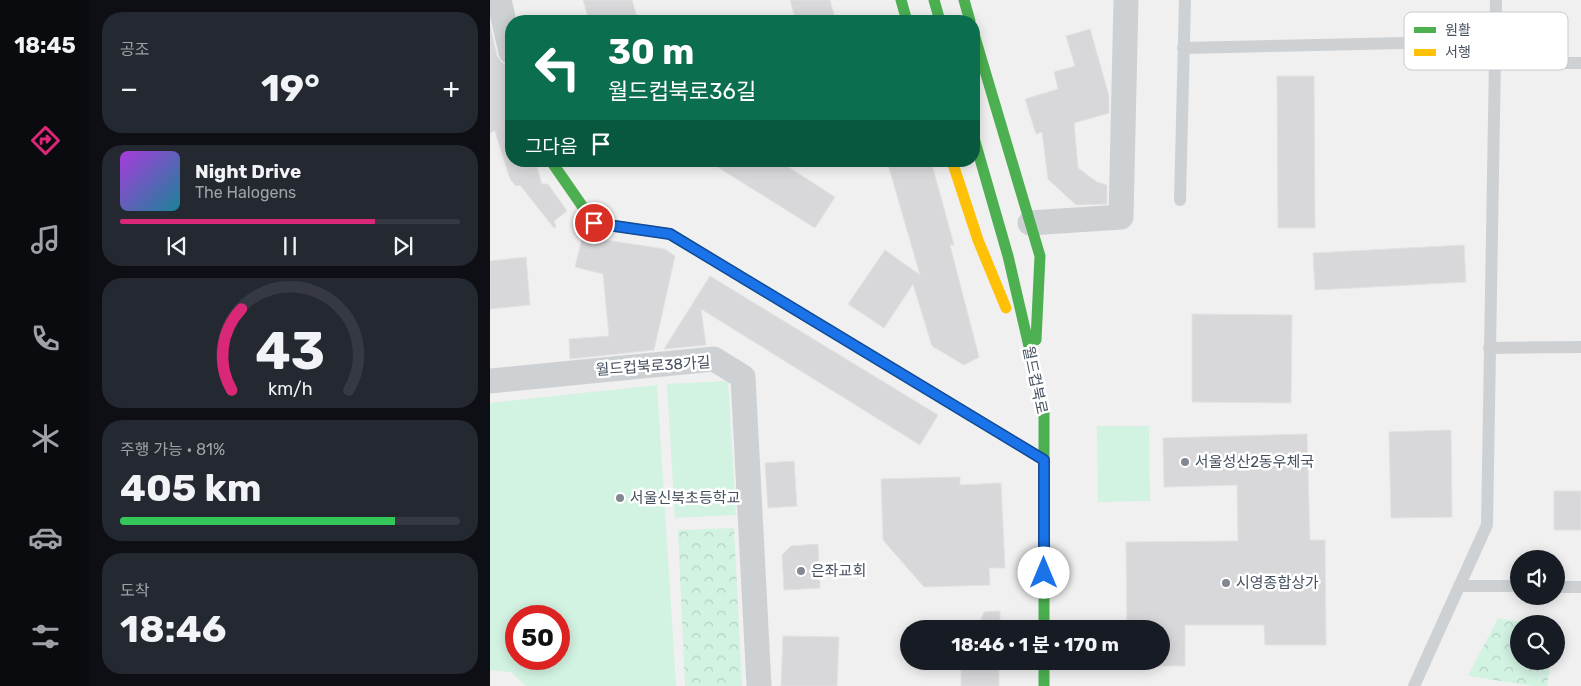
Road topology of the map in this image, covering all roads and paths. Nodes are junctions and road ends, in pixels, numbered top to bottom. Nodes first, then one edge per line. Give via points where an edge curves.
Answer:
1 (499, 0) edge
2 (901, 0) edge
3 (934, 0) edge
4 (964, 0) edge
5 (1126, 0) edge
6 (1185, 0) edge
7 (906, 15) edge
8 (938, 15) edge
9 (968, 15) edge
10 (505, 26) edge
11 (1404, 43) edge
12 (1183, 48) junction
13 (980, 54) edge
14 (1568, 63) edge
15 (1581, 63) edge
16 (1496, 70) edge
17 (980, 159) edge
18 (555, 167) edge
19 (954, 167) edge
20 (1180, 200) dead end
21 (1030, 223) junction
22 (1581, 347) edge
23 (1489, 348) junction
24 (1034, 374) junction
25 (490, 381) edge
26 (1044, 460) junction
27 (1459, 586) junction
28 (1510, 586) edge
29 (1565, 587) edge
30 (1581, 587) edge
31 (1044, 620) edge
32 (1044, 670) edge
33 (759, 686) edge
34 (1044, 686) edge
35 (1414, 686) edge

1 - 10 street
2 - 7 main road
3 - 8 main road
4 - 9 main road
5 - 21 street via 1121,217
6 - 12 lane
11 - 12 lane
12 - 20 lane
13 - 21 main road
14 - 15 lane
16 - 23 lane
17 - 24 main road, 월드컵북로 via 1008,256
18 - 26 main road via 594,223 670,234
19 - 24 main road via 978,240
21 - 24 main road via 1040,256
22 - 23 lane
23 - 27 lane via 1487,525
24 - 26 main road, 월드컵북로 via 1044,411
25 - 33 street, 월드컵북로38가길 via 714,359 743,377
26 - 31 main road, 월드컵북로
27 - 28 lane
27 - 35 lane
29 - 30 lane
32 - 34 main road

